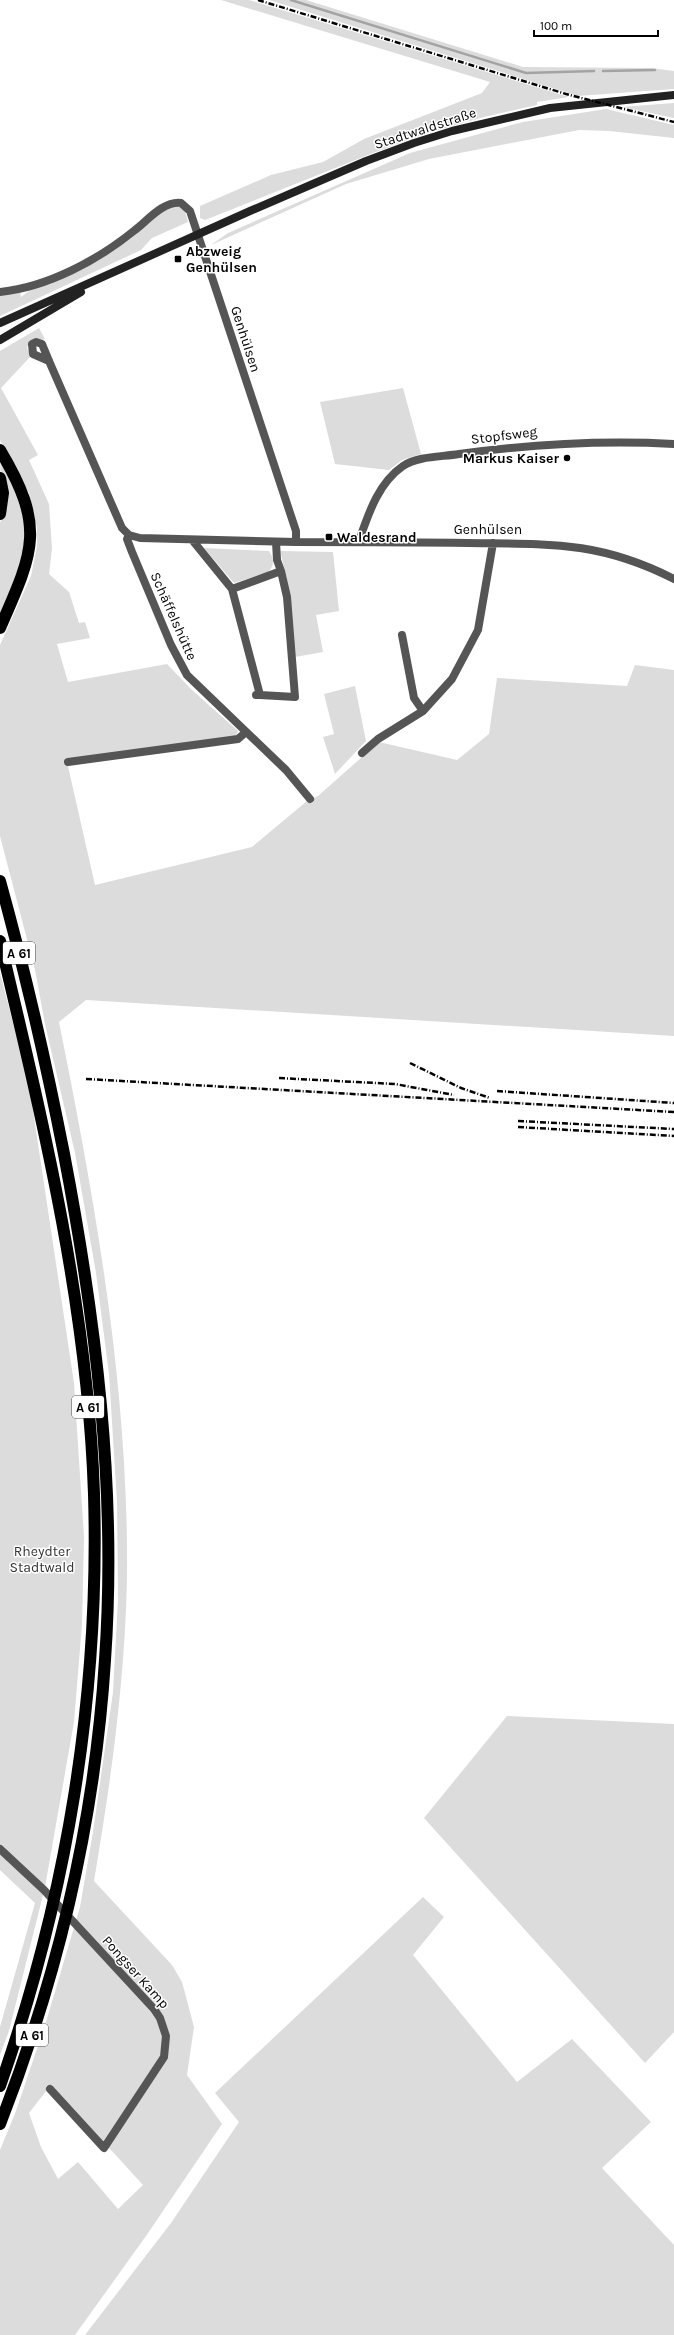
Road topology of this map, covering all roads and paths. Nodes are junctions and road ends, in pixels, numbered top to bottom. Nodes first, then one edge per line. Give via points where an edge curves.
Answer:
1 (674, 95) edge
2 (198, 235) junction
3 (106, 277) junction
4 (0, 292) edge
5 (0, 323) edge
6 (0, 340) edge
7 (49, 361) dead end
8 (674, 444) edge
9 (0, 450) edge
10 (0, 478) edge
11 (0, 514) edge
12 (129, 535) junction
13 (193, 541) junction
14 (359, 541) junction
15 (276, 542) junction
16 (296, 542) junction
17 (493, 543) junction
18 (281, 571) junction
19 (674, 579) edge
20 (232, 589) junction
21 (0, 628) edge
22 (402, 635) dead end
23 (424, 711) junction
24 (246, 732) junction
25 (362, 753) dead end
26 (68, 762) dead end
27 (310, 799) dead end
28 (0, 881) edge
29 (0, 941) edge
30 (0, 1849) edge
31 (0, 2086) edge
32 (50, 2090) dead end
33 (0, 2124) edge

1 - 2 main road, Stadtwaldstraße via 534,111 452,131 366,161
2 - 3 main road, Stadtwaldstraße
2 - 4 street via 190,211 181,203 170,203 104,252 82,264 59,275
2 - 16 street, Genhülsen via 296,531
3 - 5 main road, Stadtwaldstraße
3 - 6 main road, Stadtwaldstraße
7 - 12 street via 122,528
8 - 14 street, Stopfsweg via 548,443 511,446 411,462 395,473 380,491
9 - 21 highway via 28,508 31,533 23,578
10 - 11 highway via 3,493
12 - 13 street, Genhülsen
12 - 24 street, Schäffelshütte via 127,539 132,552 178,660 187,675
13 - 15 street, Genhülsen
13 - 20 street
14 - 16 street, Genhülsen
14 - 17 street, Genhülsen
15 - 16 street, Genhülsen
15 - 18 street via 277,560
17 - 19 street, Genhülsen via 533,543 589,548 634,561
17 - 23 street via 478,630 452,680
18 - 20 street
18 - 20 street via 287,598 295,697 258,696
22 - 23 street via 414,698
23 - 25 street via 378,739
24 - 26 street via 238,739
24 - 27 street, Schäffelshütte via 286,770
28 - 33 highway, A 61 via 40,1040 72,1197 97,1357 104,1426 108,1587 105,1660 89,1805 59,1945 44,2001
29 - 31 highway, A 61 via 32,1076 62,1226 83,1364 94,1486 93,1615 80,1764 48,1927 29,1999
30 - 32 street, Pongser Kamp via 44,1890 154,2009 166,2036 162,2061 104,2148

